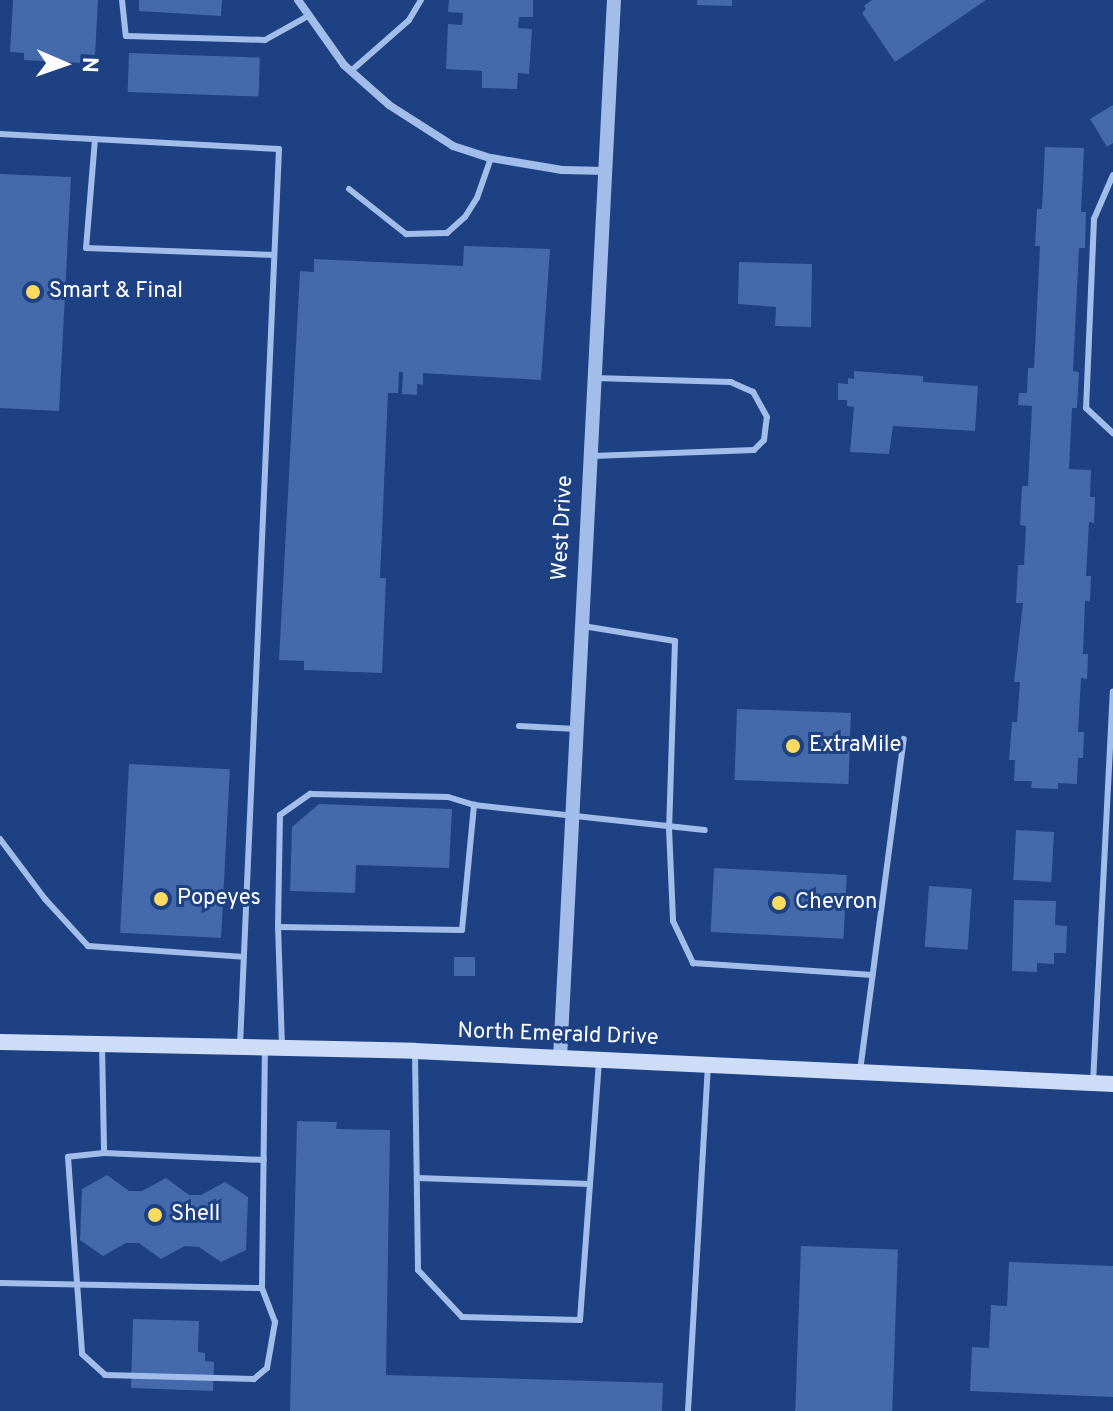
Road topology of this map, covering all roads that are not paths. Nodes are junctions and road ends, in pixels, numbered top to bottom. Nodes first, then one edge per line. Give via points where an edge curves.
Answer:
1 (122, 0) edge
2 (298, 0) edge
3 (421, 0) edge
4 (614, 0) edge
5 (308, 16) junction
6 (351, 71) junction
7 (0, 134) edge
8 (95, 139) junction
9 (491, 158) junction
10 (606, 171) junction
11 (1113, 175) edge
12 (349, 189) dead end
13 (274, 255) junction
14 (594, 378) junction
15 (1113, 433) edge
16 (589, 456) junction
17 (581, 625) junction
18 (1113, 692) edge
19 (519, 726) dead end
20 (576, 729) junction
21 (904, 739) dead end
22 (474, 805) junction
23 (572, 818) junction
24 (669, 828) junction
25 (705, 830) dead end
26 (0, 839) edge
27 (278, 927) junction
28 (244, 957) junction
29 (873, 975) junction
30 (0, 1042) edge
31 (102, 1044) junction
32 (240, 1047) junction
33 (274, 1048) junction
34 (415, 1051) junction
35 (560, 1058) junction
36 (600, 1059) junction
37 (708, 1063) junction
38 (860, 1071) junction
39 (1093, 1083) junction
40 (1113, 1084) edge
41 (104, 1153) junction
42 (264, 1160) junction
43 (417, 1178) junction
44 (590, 1184) junction
45 (0, 1283) edge
46 (76, 1284) junction
47 (262, 1288) junction
48 (688, 1411) edge

1 - 5 lane via 126,36 265,40
2 - 5 street
3 - 6 lane via 409,20
4 - 10 street, West Drive
5 - 6 street
6 - 9 street via 389,105 453,146
7 - 8 lane
8 - 13 lane via 279,149
8 - 13 lane via 86,248
9 - 10 street
9 - 12 lane via 477,198 447,233 406,234
10 - 14 street, West Drive
11 - 15 lane via 1094,219 1086,408
13 - 28 lane
14 - 16 street, West Drive
14 - 16 lane via 731,382 753,392 767,417 764,440 754,450
16 - 17 street, West Drive
17 - 20 street, West Drive
17 - 24 lane via 675,641
18 - 39 lane
19 - 20 lane
20 - 23 street, West Drive
21 - 29 lane
22 - 23 lane
22 - 27 lane via 462,930
22 - 27 lane via 448,797 310,794 280,815
23 - 24 lane
23 - 35 street, West Drive
24 - 25 lane
24 - 29 lane via 673,921 693,963
26 - 28 lane via 88,946
27 - 33 lane
28 - 32 lane
29 - 38 lane
30 - 31 main road, North Emerald Drive
31 - 32 main road, North Emerald Drive
31 - 41 lane
32 - 33 main road, North Emerald Drive
33 - 34 main road, North Emerald Drive
33 - 42 lane
34 - 35 main road, North Emerald Drive
34 - 43 lane
35 - 36 main road, North Emerald Drive
36 - 37 main road, North Emerald Drive
36 - 44 lane
37 - 38 main road, North Emerald Drive
37 - 48 lane
38 - 39 main road, North Emerald Drive
39 - 40 main road, North Emerald Drive
41 - 42 lane
41 - 46 lane via 68,1157
42 - 47 lane
43 - 44 lane
43 - 44 lane via 418,1270 462,1317 580,1320
45 - 46 lane
46 - 47 lane
46 - 47 lane via 82,1354 105,1375 254,1379 267,1368 275,1322

